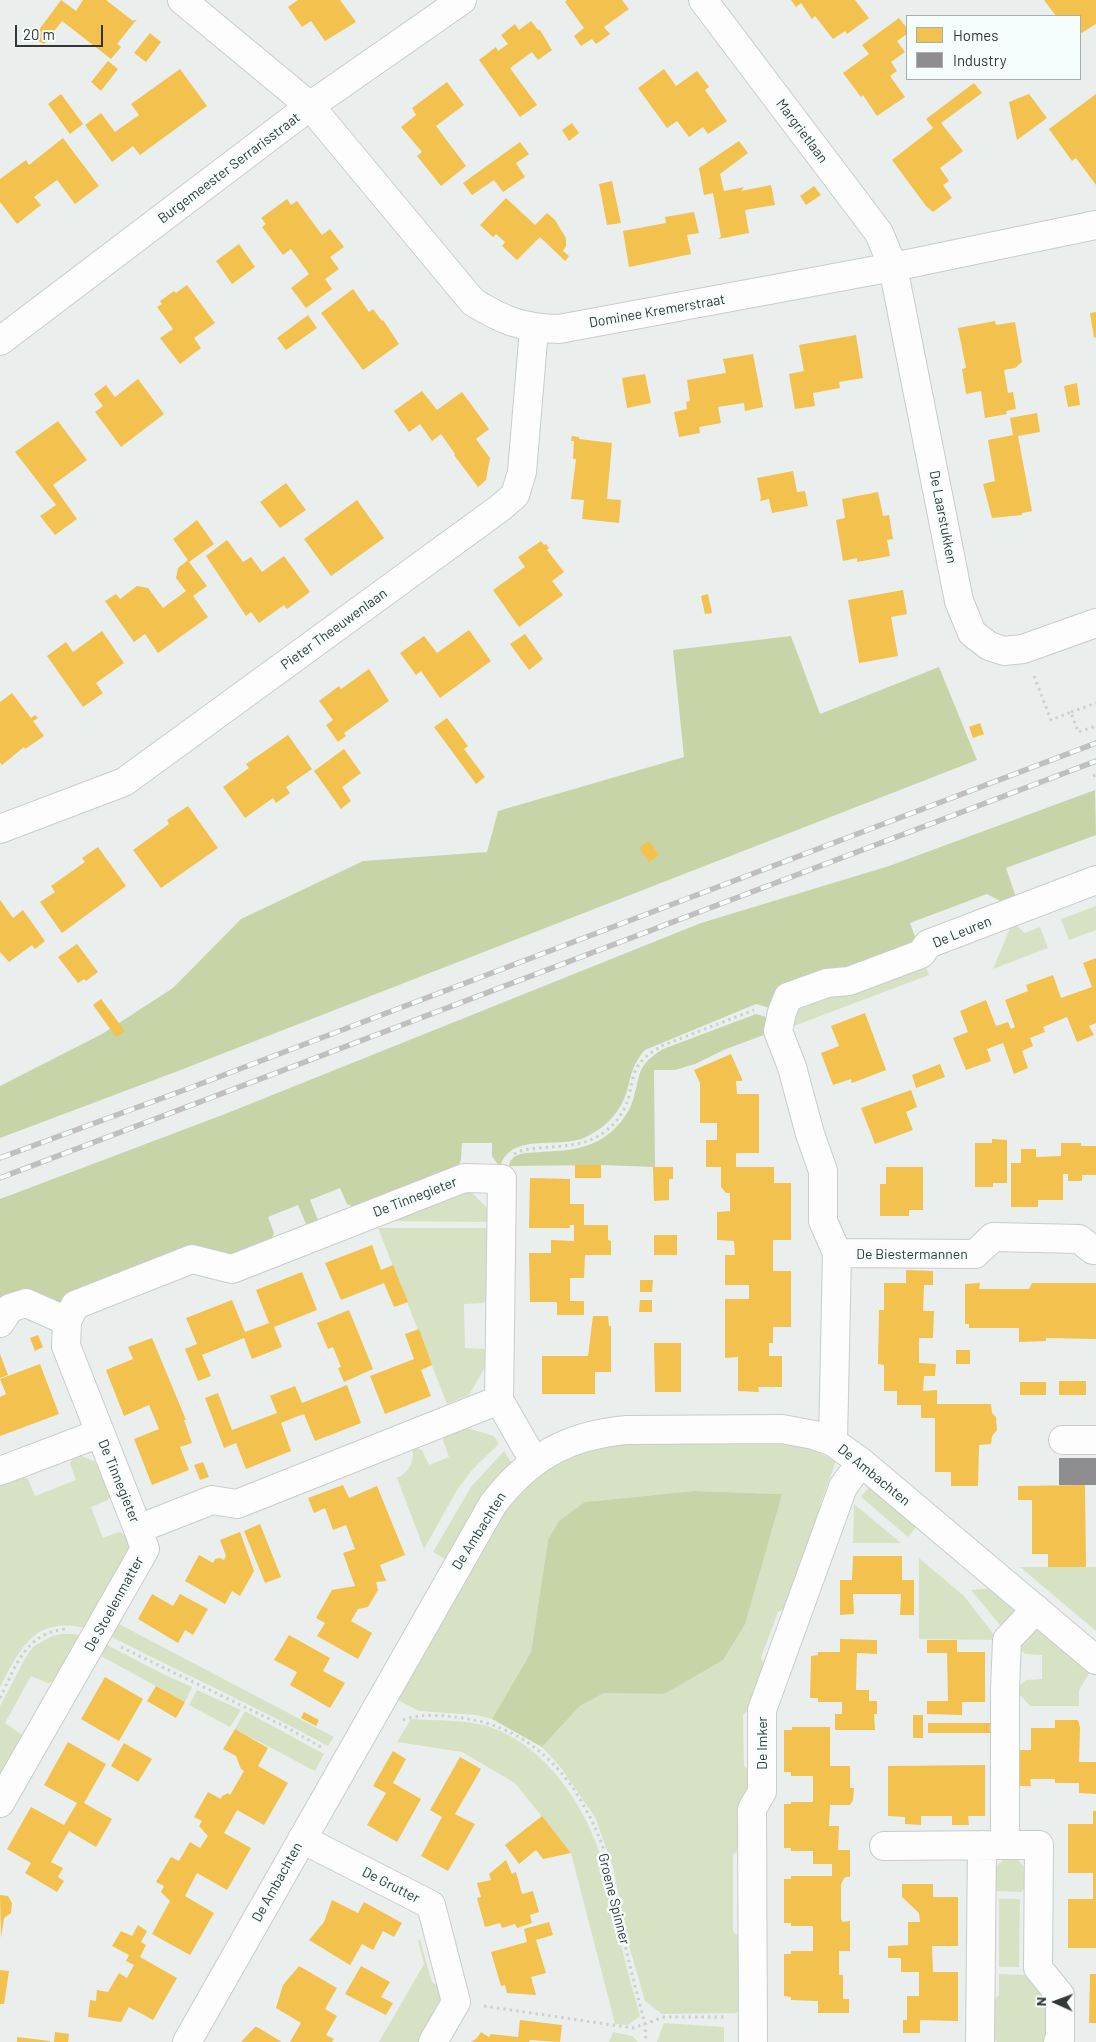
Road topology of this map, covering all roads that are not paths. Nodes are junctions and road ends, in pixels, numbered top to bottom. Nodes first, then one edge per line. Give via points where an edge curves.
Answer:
1 (182, 0) edge
2 (462, 0) edge
3 (703, 0) edge
4 (310, 106) junction
5 (1096, 225) edge
6 (893, 267) junction
7 (534, 329) junction
8 (0, 341) edge
9 (1096, 623) edge
10 (0, 829) edge
11 (1096, 880) edge
12 (782, 1012) joint
13 (1096, 1250) edge
14 (837, 1253) junction
15 (67, 1321) junction
16 (0, 1323) edge
17 (499, 1400) junction
18 (100, 1433) junction
19 (1063, 1440) dead end
20 (1096, 1440) edge
21 (833, 1442) junction
22 (534, 1462) junction
23 (861, 1462) junction
24 (0, 1471) edge
25 (138, 1529) junction
26 (1036, 1609) junction
27 (1096, 1660) edge
28 (0, 1803) edge
29 (302, 1839) junction
30 (993, 1845) junction
31 (884, 1846) dead end
32 (187, 2042) edge
33 (433, 2042) edge
34 (753, 2042) edge
35 (980, 2042) edge
36 (1058, 2042) edge

1 - 4 street, Dominee Kremerstraat
2 - 4 street, Burgemeester Serrarisstraat
3 - 6 street, Margrietlaan via 879,233
4 - 7 street, Dominee Kremerstraat via 472,302 508,321
4 - 8 street, Burgemeester Serrarisstraat
5 - 6 street, Dominee Kremerstraat
6 - 7 street, Dominee Kremerstraat via 559,329
6 - 9 street, De Laarstukken via 959,601 972,633 989,646 1004,651 1023,649
7 - 10 street, Pieter Theeuwenlaan via 522,472 515,494 124,782
11 - 12 street, De Leuren via 928,944 921,954 849,981 827,983 788,998
12 - 14 street, De Biestermannen via 778,1031 792,1066 823,1171 823,1221
13 - 14 street, De Biestermannen via 1079,1239 993,1237 975,1254
14 - 21 street, De Biestermannen
15 - 16 street via 26,1302 10,1308
15 - 17 street, De Tinnegieter via 75,1305 192,1259 232,1269 464,1178 502,1179
15 - 18 street, De Tinnegieter via 66,1346
17 - 22 street
17 - 25 street via 237,1504 212,1500
18 - 24 street, De Tinnegieter
18 - 25 street, De Tinnegieter
19 - 20 street
21 - 22 street, De Ambachten via 782,1429 627,1430 581,1438
21 - 23 street, De Ambachten
22 - 29 street, De Ambachten via 510,1483 481,1523
23 - 26 street, De Ambachten
23 - 34 street, De Imker via 843,1487 762,1710 762,1792 752,1809
25 - 28 street, De Stoelenmatter via 145,1549
26 - 27 street, De Ambachten
26 - 30 street via 1007,1640
29 - 32 street, De Ambachten
29 - 33 street, De Grutter via 431,1905 456,2002
30 - 31 street
30 - 35 street
30 - 36 street via 1039,1845 1038,1968 1060,1995

